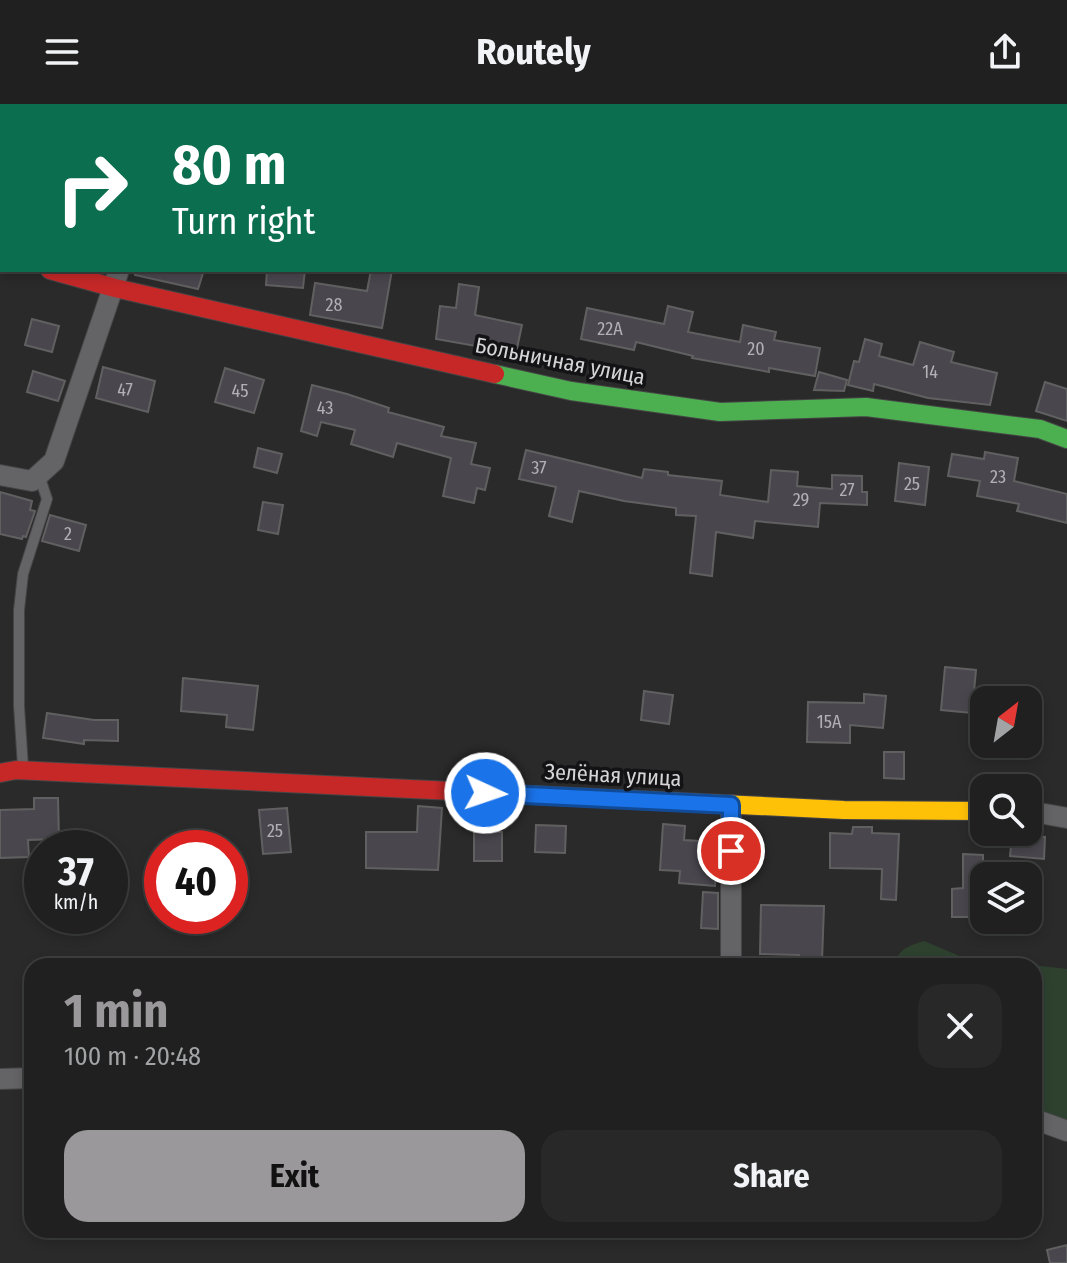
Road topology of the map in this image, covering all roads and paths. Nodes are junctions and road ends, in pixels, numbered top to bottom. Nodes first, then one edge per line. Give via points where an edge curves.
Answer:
1 (65, 272) edge
2 (117, 279) edge
3 (1067, 439) edge
4 (0, 475) edge
5 (39, 475) junction
6 (24, 771) junction
7 (0, 773) edge
8 (731, 805) junction
9 (970, 811) edge
10 (1042, 814) edge
11 (1067, 818) edge
12 (731, 958) edge
13 (24, 1078) edge
14 (0, 1079) edge
15 (1042, 1122) edge
16 (1067, 1131) edge

1 - 2 street, Больничная улица
2 - 3 street, Больничная улица via 571,391 720,412 866,407 1040,429
2 - 5 street via 54,461
4 - 5 street via 32,481
5 - 6 lane via 47,499 29,552 19,610
6 - 7 street, Зелёная улица
6 - 8 street, Зелёная улица
8 - 9 street, Зелёная улица
8 - 12 street
10 - 11 street
13 - 14 street
15 - 16 street

